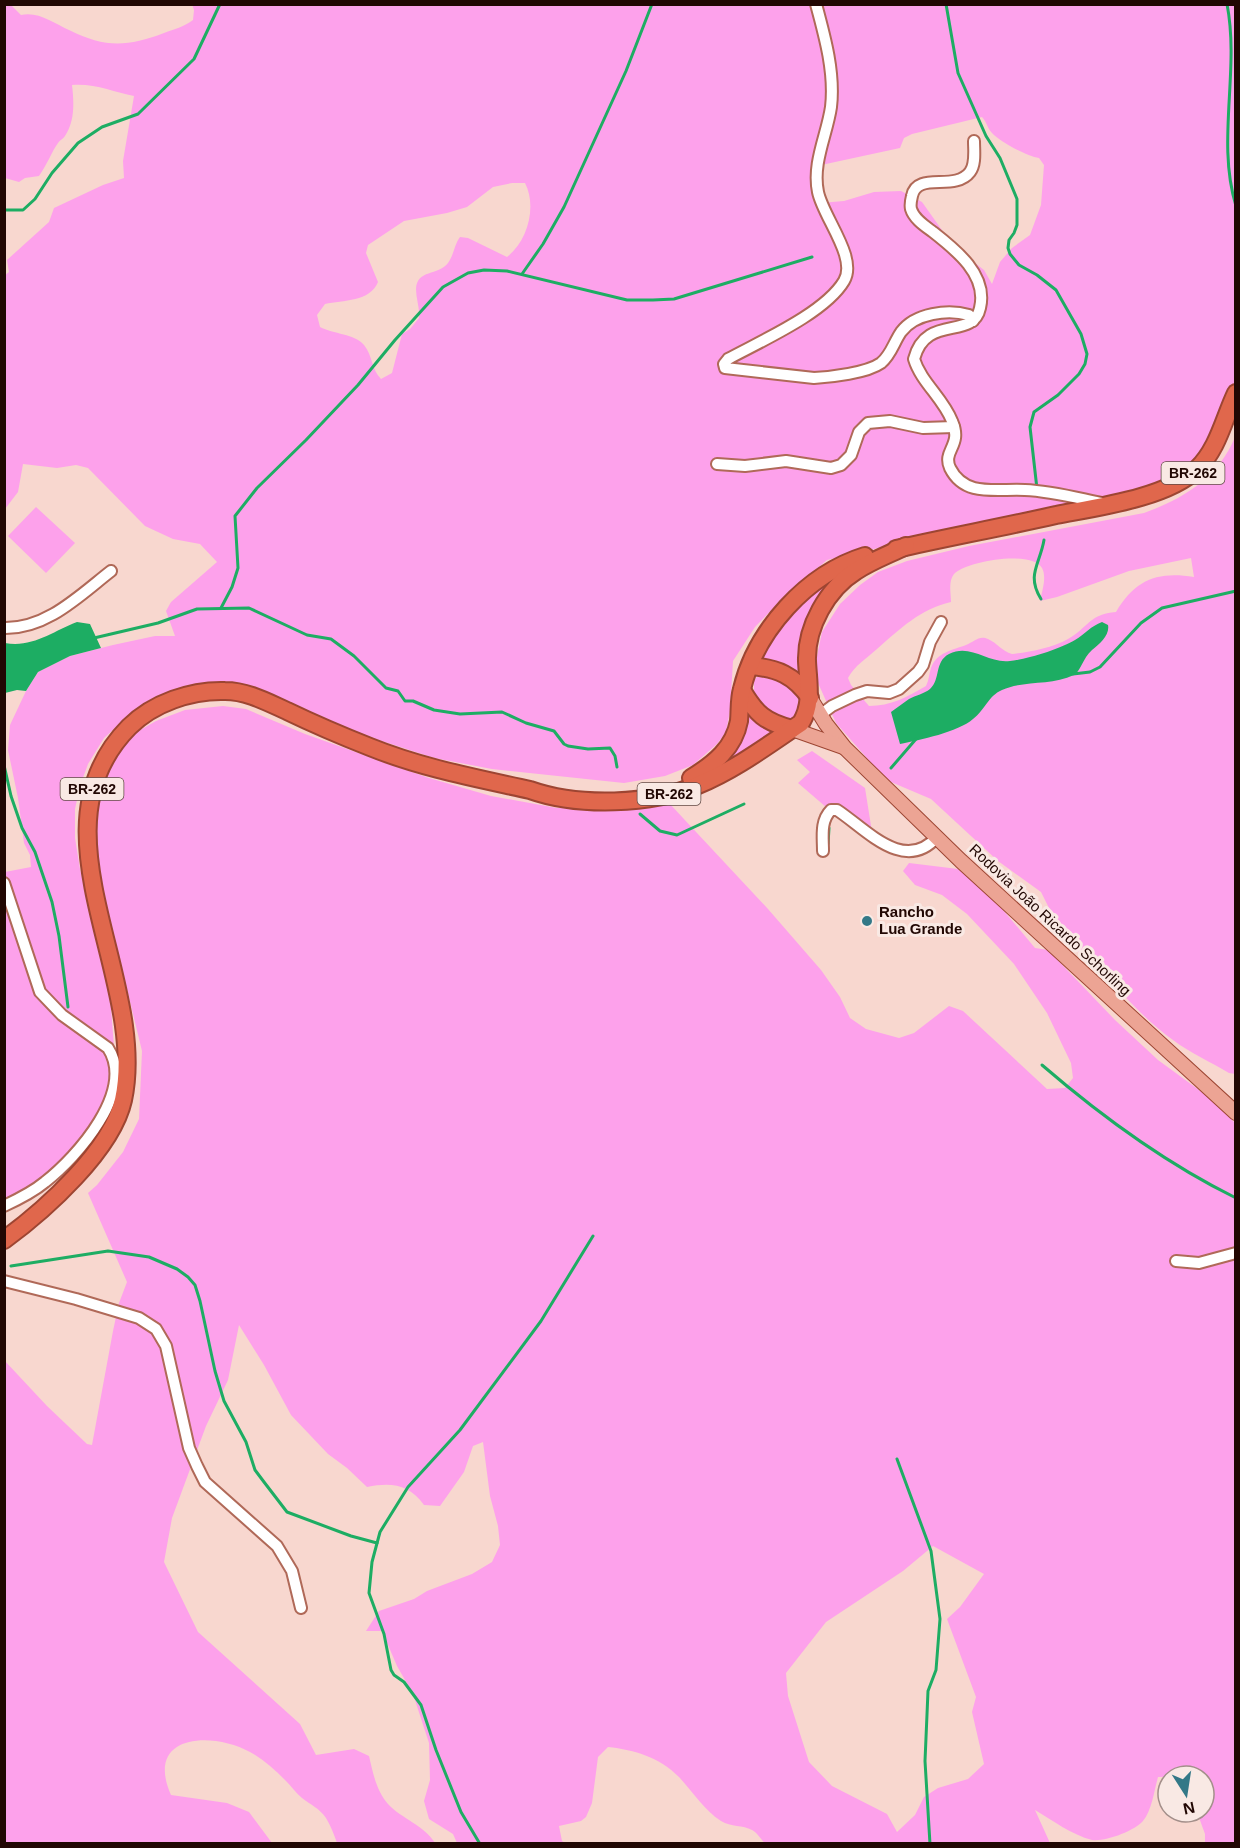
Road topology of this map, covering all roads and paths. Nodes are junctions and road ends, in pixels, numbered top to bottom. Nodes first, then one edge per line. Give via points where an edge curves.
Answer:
1 (816, 4) edge
2 (974, 141) dead end
3 (973, 321) junction
4 (1236, 393) edge
5 (954, 427) junction
6 (717, 464) dead end
7 (1108, 505) junction
8 (906, 546) junction
9 (111, 571) dead end
10 (941, 622) dead end
11 (4, 628) edge
12 (750, 666) junction
13 (742, 690) junction
14 (810, 698) junction
15 (820, 715) junction
16 (792, 729) junction
17 (845, 748) junction
18 (530, 790) junction
19 (937, 837) junction
20 (823, 851) dead end
21 (4, 883) edge
22 (1236, 1113) edge
23 (4, 1206) edge
24 (4, 1240) edge
25 (1236, 1253) edge
26 (1176, 1261) dead end
27 (4, 1281) edge
28 (301, 1608) dead end

1 - 3 street via 832,83 817,173 818,194 847,258 848,270 845,280 824,302 728,359 725,368 828,377 882,362 901,332 920,318 964,314
2 - 3 street via 971,171 958,180 917,185 910,204 916,218 948,244 980,282 980,308
3 - 5 street via 929,334 914,358 919,373
4 - 7 highway, BR-262 via 1218,438 1186,479 1160,491
5 - 6 street via 923,428 890,421 868,423 859,432 846,462 831,468 786,461 745,466
5 - 7 street via 956,442 947,460 963,484 1036,491
7 - 8 highway, BR-262
8 - 12 highway, BR-262 via 862,557 832,570 778,617
8 - 14 highway, BR-262 via 854,572 821,608 810,633
9 - 11 street via 52,616
10 - 15 street via 923,665 899,689 889,693 867,691
12 - 13 highway, BR-262
12 - 14 highway via 776,669
13 - 16 highway via 764,719
13 - 18 highway, BR-262 via 737,729 726,750 710,767 688,780 619,794
14 - 15 main road, Rodovia João Ricardo Schorling
14 - 16 highway, BR-262 via 807,713
15 - 17 main road, Rodovia João Ricardo Schorling
16 - 17 main road, Rodovia João Ricardo Schorling
16 - 18 highway, BR-262 via 730,770 677,792 601,801 570,800
17 - 19 main road, Rodovia João Ricardo Schorling
18 - 24 highway, BR-262 via 412,763 250,694 226,691 189,695 139,717 106,756 94,783 86,834 126,1045 123,1102 99,1149 56,1197
19 - 20 street via 922,850 901,850 886,846 837,810 831,810 823,823
19 - 22 main road, Rodovia João Ricardo Schorling
21 - 23 street via 40,992 62,1015 108,1048 116,1074 102,1119 81,1147 47,1181
25 - 26 street via 1199,1263
27 - 28 street via 139,1318 156,1329 166,1346 189,1448 197,1466 206,1482 277,1546 292,1571

